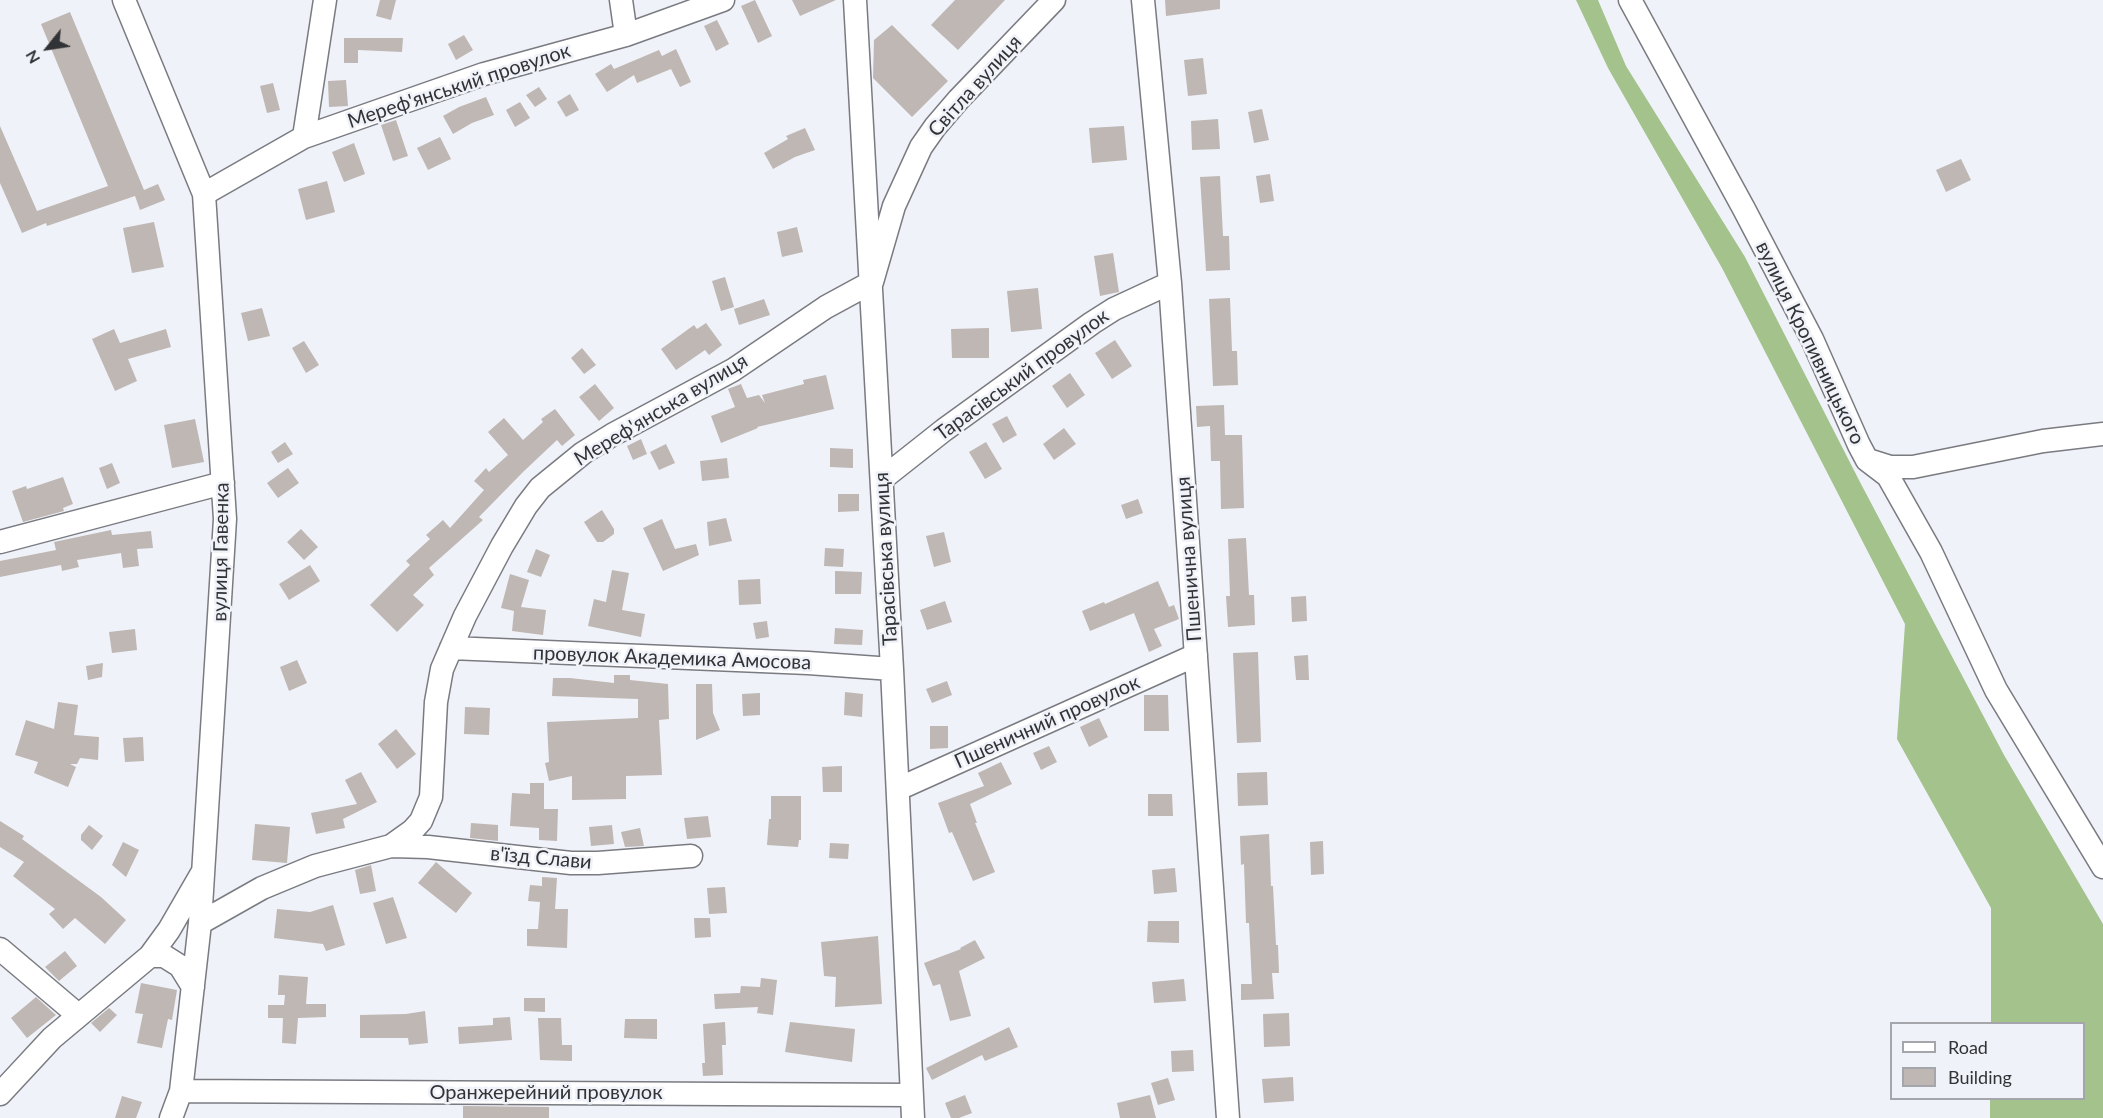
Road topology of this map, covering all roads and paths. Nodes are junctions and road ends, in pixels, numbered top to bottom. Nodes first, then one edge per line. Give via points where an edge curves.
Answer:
1 (124, 0) edge
2 (325, 0) edge
3 (621, 0) edge
4 (723, 0) edge
5 (855, 0) edge
6 (1054, 0) edge
7 (1143, 0) edge
8 (1630, 0) edge
9 (626, 35) junction
10 (304, 137) junction
11 (204, 194) junction
12 (872, 282) junction
13 (1170, 283) junction
14 (2103, 434) edge
15 (1867, 460) junction
16 (882, 479) junction
17 (223, 483) junction
18 (0, 542) edge
19 (451, 648) junction
20 (1196, 655) junction
21 (892, 669) junction
22 (898, 789) junction
23 (391, 846) junction
24 (691, 856) dead end
25 (2103, 867) edge
26 (204, 869) junction
27 (200, 923) junction
28 (0, 949) edge
29 (150, 956) junction
30 (193, 987) junction
31 (78, 1015) junction
32 (181, 1091) junction
33 (0, 1094) edge
34 (911, 1095) junction
35 (171, 1118) edge
36 (913, 1118) edge
37 (1228, 1118) edge

1 - 11 street, вулиця Гавенка
2 - 10 street
3 - 9 street
4 - 9 street, Мереф'янський провулок
5 - 12 street, Тарасівська вулиця
6 - 12 street, Світла вулиця via 958,99 921,147 894,206
7 - 13 street, Пшенична вулиця
8 - 15 street, вулиця Кропивницького via 1812,339
9 - 10 street, Мереф'янський провулок via 484,74
10 - 11 street, Мереф'янський провулок
11 - 17 street, вулиця Гавенка
12 - 16 street, Тарасівська вулиця
12 - 19 street, Мереф'янська вулиця via 826,306 709,384 612,435 557,473 526,506
13 - 16 street, Тарасівський провулок via 1114,309
13 - 20 street, Пшенична вулиця
14 - 15 street via 2043,441 1913,467 1890,467
15 - 25 street, вулиця Кропивницького via 1888,476 1930,552 1996,690
16 - 21 street, Тарасівська вулиця
17 - 18 street
17 - 26 street, вулиця Гавенка via 225,519
19 - 21 street, провулок Академика Амосова
19 - 23 street, Мереф'янська вулиця via 442,669 436,702 432,797 421,821
20 - 22 street, Пшеничний провулок
20 - 37 street, Пшенична вулиця
21 - 22 street, Тарасівська вулиця
22 - 34 street, Тарасівська вулиця
23 - 24 street, в'їзд Слави via 571,863
23 - 27 street, Мереф'янська вулиця via 315,866 262,888
26 - 27 street, вулиця Гавенка
26 - 29 street
27 - 30 street, вулиця Гавенка
28 - 31 street
29 - 30 street via 164,956 180,966
29 - 31 street
30 - 32 street, вулиця Гавенка
31 - 33 street
32 - 34 street, Оранжерейний провулок
32 - 35 street, вулиця Гавенка
34 - 36 street, Тарасівська вулиця

